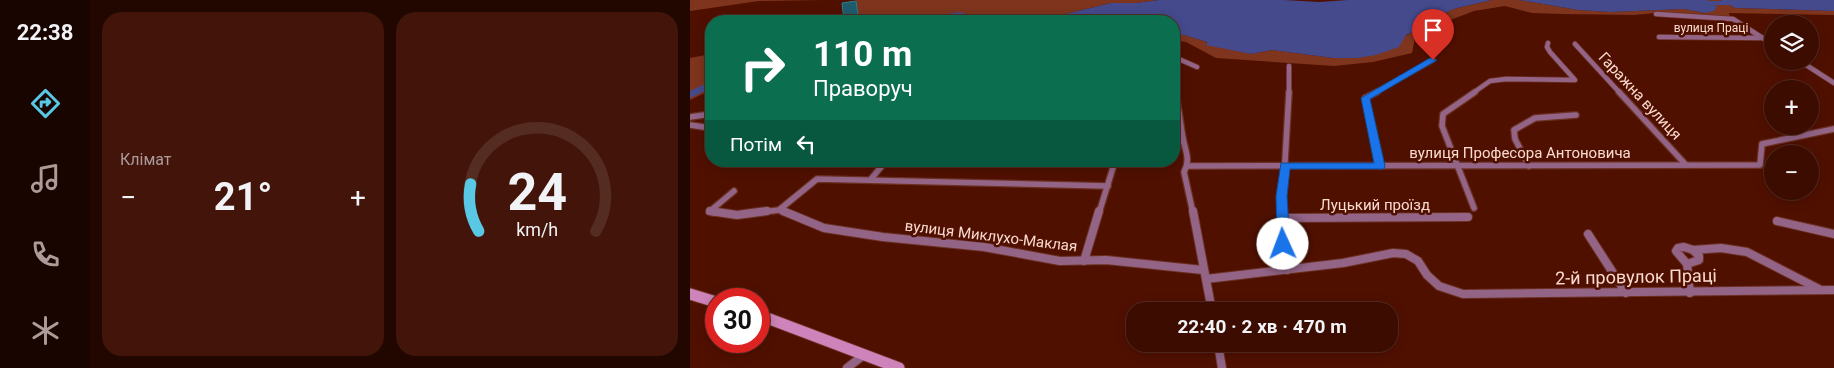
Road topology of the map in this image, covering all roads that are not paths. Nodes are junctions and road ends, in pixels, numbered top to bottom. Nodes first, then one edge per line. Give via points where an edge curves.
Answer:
1 (1656, 14) dead end
2 (1659, 37) dead end
3 (1763, 38) joint
4 (1548, 43) dead end
5 (1575, 44) dead end
6 (1180, 60) edge
7 (1433, 60) dead end
8 (1289, 66) dead end
9 (1197, 67) dead end
10 (1814, 70) edge
11 (1834, 83) edge
12 (1180, 112) edge
13 (705, 115) edge
14 (1576, 115) dead end
15 (690, 117) edge
16 (690, 125) edge
17 (705, 127) edge
18 (1834, 129) edge
19 (1183, 140) joint
20 (1686, 165) junction
21 (1187, 166) junction
22 (1285, 166) junction
23 (1380, 166) junction
24 (1456, 166) junction
25 (1529, 166) junction
26 (881, 167) edge
27 (1113, 167) edge
28 (871, 179) junction
29 (1108, 186) junction
30 (734, 191) dead end
31 (1474, 208) dead end
32 (779, 210) junction
33 (1468, 217) dead end
34 (1282, 218) junction
35 (1777, 221) dead end
36 (1588, 234) dead end
37 (1834, 234) edge
38 (1694, 250) junction
39 (1084, 261) junction
40 (1687, 264) junction
41 (1204, 270) junction
42 (1287, 270) junction
43 (1206, 279) junction
44 (1821, 290) junction
45 (1834, 290) edge
46 (1626, 292) junction
47 (1690, 292) junction
48 (690, 294) edge
49 (705, 299) edge
50 (1210, 302) edge
51 (770, 319) edge
52 (1219, 352) edge
53 (865, 354) junction
54 (847, 368) edge
55 (899, 368) edge
56 (1222, 368) edge

1 - 3 street, вулиця Праці via 1733,18
2 - 3 street, вулиця Праці
4 - 24 street via 1549,50 1575,80 1490,81 1443,114 1442,126
5 - 20 street, Гаражна вулиця
6 - 9 street
7 - 23 street via 1365,98
8 - 22 street
10 - 11 street
12 - 19 street
13 - 15 street
14 - 25 street via 1543,116 1514,130 1515,139
16 - 17 street
18 - 20 street, вулиця Професора Антоновича via 1762,144 1760,165
19 - 21 street via 1188,154
20 - 25 street, вулиця Професора Антоновича
21 - 22 street, вулиця Професора Антоновича
21 - 41 street via 1184,172
22 - 23 street, вулиця Професора Антоновича
22 - 34 street
23 - 24 street, вулиця Професора Антоновича
24 - 25 street, вулиця Професора Антоновича
24 - 31 street
26 - 28 street
27 - 29 street
28 - 29 street
28 - 32 street via 816,178
29 - 39 street
30 - 32 street via 710,212 737,215
32 - 39 street, вулиця Миклухо-Маклая via 824,228 984,247 1060,261
33 - 34 street, Луцький проїзд
34 - 42 street
35 - 37 street
36 - 46 street
38 - 40 street via 1700,260
38 - 40 street via 1684,247 1676,251
38 - 44 street via 1721,248 1747,252
39 - 41 street, вулиця Миклухо-Маклая via 1106,260
40 - 47 street
41 - 43 street
42 - 43 street
42 - 46 street, 2-й провулок Праці via 1393,253 1406,254 1418,262 1439,286 1463,294
43 - 50 street
44 - 45 street, 2-й провулок Праці
44 - 47 street, 2-й провулок Праці
46 - 47 street, 2-й провулок Праці
48 - 49 street
51 - 53 street
52 - 56 street
53 - 54 street
53 - 55 street

